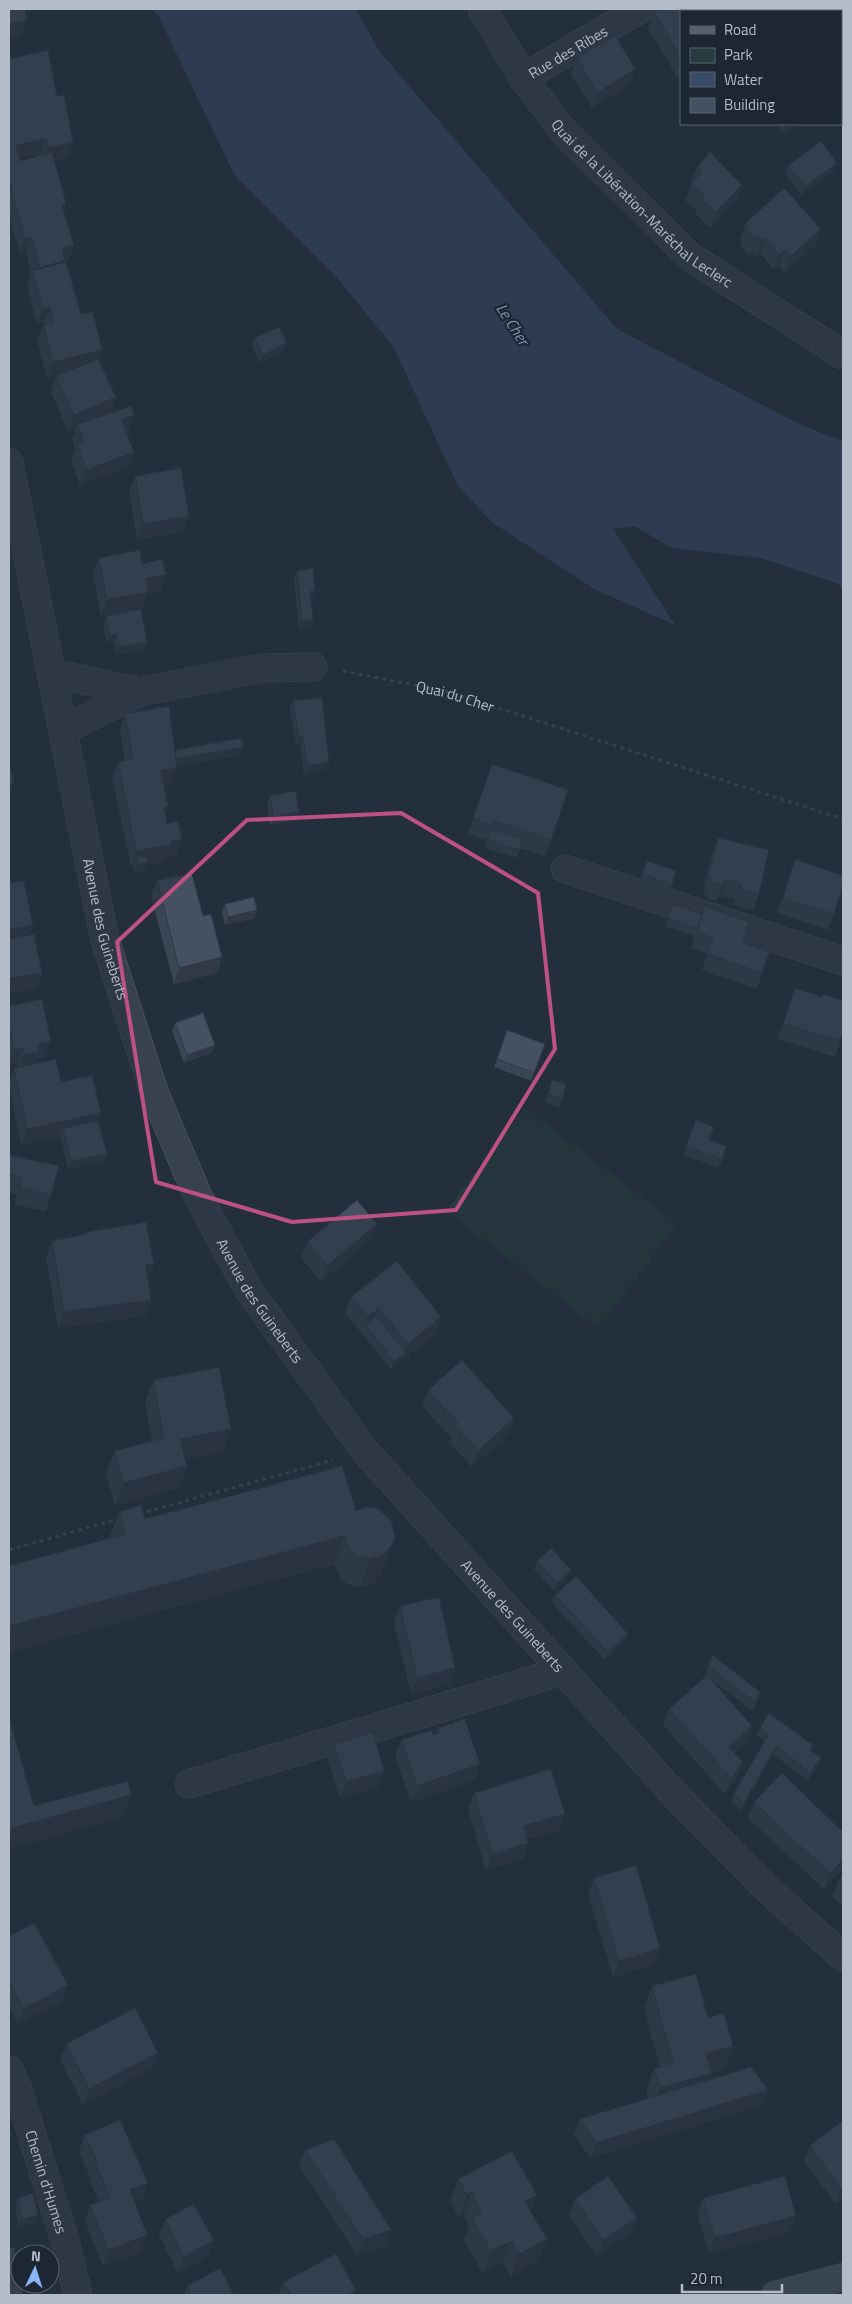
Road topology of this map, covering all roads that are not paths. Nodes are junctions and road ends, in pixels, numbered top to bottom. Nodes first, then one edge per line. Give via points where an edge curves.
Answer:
1 (482, 9) edge
2 (640, 9) edge
3 (523, 78) junction
4 (843, 355) edge
5 (9, 463) edge
6 (313, 667) road end
7 (52, 673) junction
8 (139, 692) junction
9 (63, 730) junction
10 (565, 869) dead end
11 (843, 961) edge
12 (563, 1671) junction
13 (189, 1784) dead end
14 (843, 1957) edge
15 (9, 2070) edge
16 (843, 2277) edge
17 (78, 2295) edge
18 (776, 2295) edge

1 - 3 street, Quai de la Libération-Maréchal Leclerc
2 - 3 street, Rue des Ribes
3 - 4 street, Quai de la Libération-Maréchal Leclerc via 564,132 689,256
5 - 7 street, Avenue des Guineberts
6 - 8 street via 262,668
7 - 8 street
7 - 9 street, Avenue des Guineberts
8 - 9 street
9 - 12 street, Avenue des Guineberts via 105,940 155,1095 197,1194 248,1289 365,1451
10 - 11 street
12 - 13 street
12 - 14 street, Avenue des Guineberts via 673,1793 752,1874
15 - 17 street, Chemin d'Humes via 66,2244
16 - 18 main road

